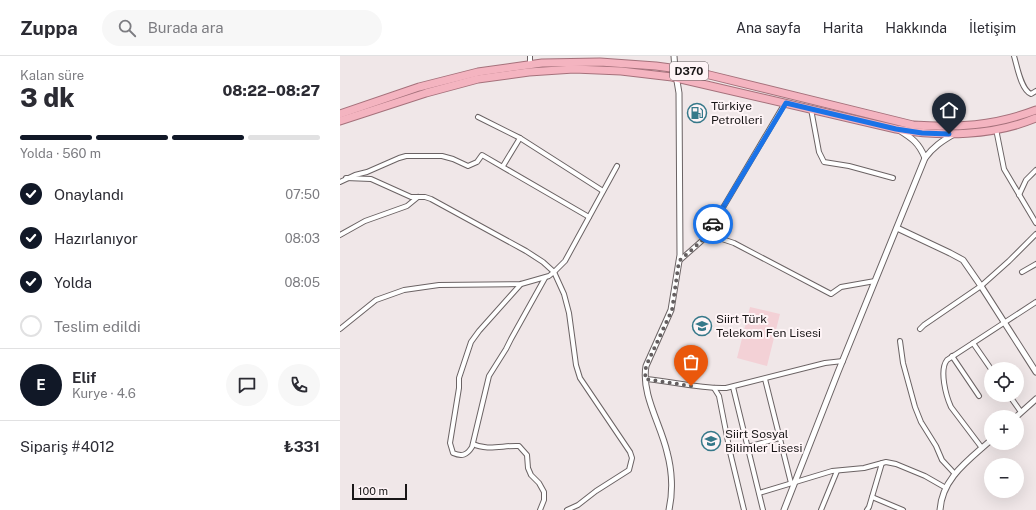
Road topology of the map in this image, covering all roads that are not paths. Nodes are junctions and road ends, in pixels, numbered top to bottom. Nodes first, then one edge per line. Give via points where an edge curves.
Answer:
1 (530, 56) edge
2 (674, 56) edge
3 (1014, 56) edge
4 (530, 64) junction
5 (675, 69) junction
6 (677, 78) junction
7 (1036, 91) edge
8 (786, 103) junction
9 (811, 109) junction
10 (1036, 110) edge
11 (340, 114) edge
12 (478, 117) dead end
13 (1036, 118) edge
14 (340, 121) edge
15 (896, 129) junction
16 (996, 129) junction
17 (956, 133) junction
18 (520, 138) junction
19 (925, 158) junction
20 (503, 166) junction
21 (617, 166) dead end
22 (1036, 170) edge
23 (346, 178) junction
24 (893, 178) dead end
25 (340, 182) edge
26 (604, 190) junction
27 (1019, 195) junction
28 (418, 197) junction
29 (589, 217) junction
30 (1036, 223) edge
31 (897, 228) junction
32 (1036, 234) edge
33 (340, 235) edge
34 (705, 238) junction
35 (679, 261) junction
36 (1036, 264) edge
37 (554, 272) junction
38 (1022, 272) dead end
39 (545, 278) junction
40 (875, 281) junction
41 (521, 284) junction
42 (981, 286) junction
43 (1036, 302) edge
44 (1005, 322) junction
45 (340, 329) edge
46 (920, 329) dead end
47 (900, 341) dead end
48 (973, 343) junction
49 (952, 356) junction
50 (843, 361) junction
51 (986, 362) edge
52 (1036, 372) edge
53 (645, 379) junction
54 (765, 379) junction
55 (733, 387) junction
56 (714, 388) junction
57 (979, 396) dead end
58 (1036, 399) edge
59 (1023, 410) edge
60 (779, 438) junction
61 (473, 444) junction
62 (748, 446) junction
63 (982, 448) joint
64 (730, 452) junction
65 (882, 463) junction
66 (836, 470) junction
67 (956, 474) junction
68 (793, 482) junction
69 (946, 488) junction
70 (759, 492) junction
71 (872, 497) junction
72 (540, 510) edge
73 (567, 510) edge
74 (670, 510) edge
75 (744, 510) edge
76 (763, 510) edge
77 (784, 510) edge
78 (821, 510) edge
79 (867, 510) edge
80 (903, 510) edge
81 (940, 510) edge

1 - 4 street
2 - 5 street
3 - 7 street via 1027,92 1031,94
4 - 5 highway, D370 via 600,62
4 - 11 highway, D370 via 478,72 419,87
5 - 6 street
5 - 10 highway, D370 via 693,71 913,125 947,127 981,124
6 - 8 highway, D370
6 - 14 highway, D370 via 582,69 529,72 478,79
6 - 35 street via 680,93
8 - 9 highway, D370
8 - 34 street
9 - 15 highway, D370
9 - 24 street via 819,152 824,162
12 - 18 street
13 - 16 highway, D370
15 - 17 highway, D370 via 922,133
15 - 19 street via 913,139
16 - 17 highway, D370
16 - 27 street via 1004,169
17 - 19 street via 931,149
18 - 20 street
18 - 26 street
19 - 31 street
20 - 23 street via 482,155 477,162 468,166 442,156 406,156
20 - 29 street
21 - 26 street
22 - 27 street via 1026,180
23 - 25 street
23 - 28 street via 371,179 411,197
26 - 29 street
27 - 30 street
28 - 33 street via 407,206 365,220
28 - 37 street via 425,197 444,205 526,251
29 - 37 street via 565,261
31 - 40 street
31 - 42 street via 963,260
32 - 42 street
34 - 35 street
34 - 40 street via 722,239 734,244 831,294 841,286
35 - 53 street via 672,310 646,366
36 - 38 street
37 - 39 street
37 - 73 street via 569,313 578,372 632,458 628,470
39 - 41 street
39 - 61 street via 489,376
40 - 50 street
41 - 45 street via 439,285 404,290 376,300
41 - 61 street via 471,342 459,378 450,443 453,453 458,456 468,453
42 - 44 street
42 - 46 street
43 - 44 street
44 - 48 street
44 - 52 street
47 - 67 street via 903,363 920,422 942,460
48 - 49 street
48 - 51 street
49 - 57 street
49 - 63 street via 944,364 943,371 948,401
50 - 54 street via 825,363
50 - 68 street
53 - 56 street
53 - 74 street via 668,452 671,478
54 - 55 street
54 - 60 street
55 - 56 street
55 - 62 street
56 - 64 street via 719,396
58 - 59 street
60 - 62 street
60 - 68 street
61 - 72 street via 480,448 519,446 527,455 531,475 544,492
62 - 64 street
62 - 70 street
63 - 67 street
64 - 75 street
65 - 66 street via 864,468
65 - 69 street via 896,464
65 - 71 street
66 - 68 street
66 - 78 street
67 - 69 street
68 - 70 street
68 - 77 street
69 - 81 street
70 - 76 street
71 - 79 street
71 - 80 street

